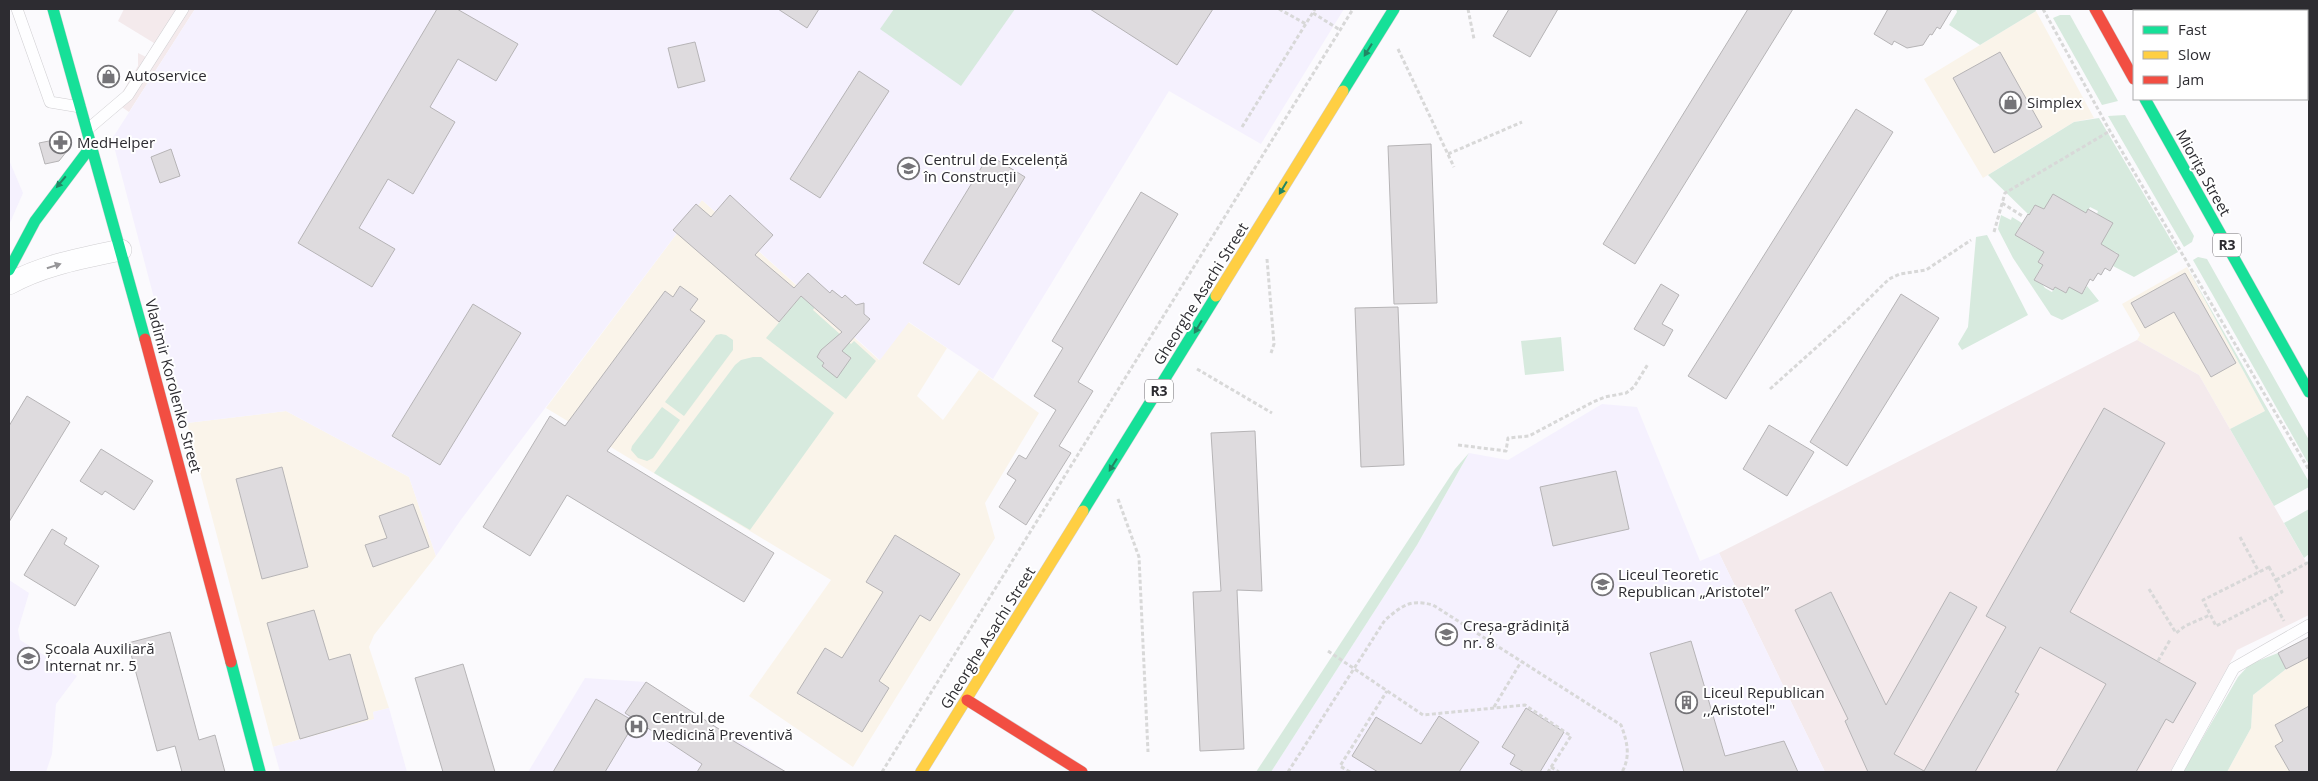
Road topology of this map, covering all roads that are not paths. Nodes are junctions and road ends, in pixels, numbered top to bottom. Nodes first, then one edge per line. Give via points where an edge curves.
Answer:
1 (17, 9) edge
2 (53, 9) edge
3 (183, 9) edge
4 (1394, 9) edge
5 (2095, 9) edge
6 (2133, 78) edge
7 (2146, 100) edge
8 (81, 107) junction
9 (88, 129) junction
10 (92, 145) junction
11 (121, 250) junction
12 (9, 270) edge
13 (9, 284) edge
14 (2309, 392) edge
15 (2309, 626) edge
16 (967, 700) junction
17 (260, 772) edge
18 (921, 772) edge
19 (1082, 772) edge
20 (2177, 772) edge

1 - 8 lane via 50,102
2 - 8 main road, Vladimir Korolenko Street
3 - 9 lane via 128,96
4 -> 16 main road, Gheorghe Asachi Street / R3
5 - 6 main road
7 - 14 main road, Miorița Street / R3
8 - 9 main road, Vladimir Korolenko Street
9 - 10 main road, Vladimir Korolenko Street
10 - 11 main road, Vladimir Korolenko Street
10 -> 12 main road via 54,191
13 -> 11 street via 70,261
11 - 17 main road, Vladimir Korolenko Street
15 - 20 lane via 2234,668
16 - 18 main road, Gheorghe Asachi Street / R3
16 - 19 main road

